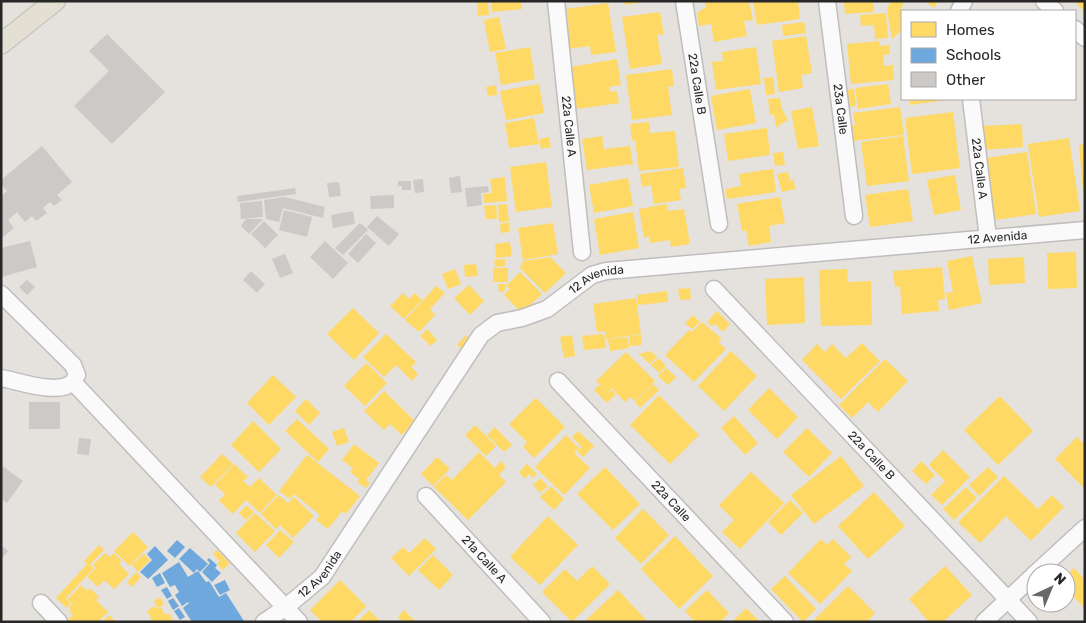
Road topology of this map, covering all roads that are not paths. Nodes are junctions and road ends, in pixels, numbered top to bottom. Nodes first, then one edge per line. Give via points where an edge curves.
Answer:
1 (55, 1) edge
2 (556, 1) edge
3 (684, 1) edge
4 (827, 1) edge
5 (1044, 1) edge
6 (1054, 10) edge
7 (1, 44) edge
8 (971, 100) edge
9 (854, 216) dead end
10 (719, 224) dead end
11 (1085, 230) edge
12 (988, 238) junction
13 (582, 252) dead end
14 (714, 289) dead end
15 (1, 294) edge
16 (1, 378) edge
17 (558, 380) dead end
18 (73, 382) junction
19 (426, 496) dead end
20 (1085, 528) edge
21 (1047, 563) edge
22 (1026, 582) edge
23 (1008, 599) junction
24 (40, 603) dead end
25 (286, 607) junction
26 (59, 622) edge
27 (264, 622) edge
28 (299, 622) edge
29 (542, 622) edge
30 (784, 622) edge
31 (984, 622) edge
32 (1029, 622) edge

1 - 7 main road
2 - 13 street, 22a Calle A
3 - 10 street, 22a Calle B
4 - 9 street, 23a Calle
5 - 6 street
8 - 12 street, 22a Calle A
11 - 12 street, 12 Avenida
12 - 25 street, 12 Avenida via 606,271 592,274 547,309 498,323 481,336 322,577
14 - 23 street, 22a Calle B
15 - 18 street via 73,365 77,374
16 - 18 street via 49,388
17 - 30 street, 22a Calle
18 - 25 street
19 - 29 street, 21a Calle A
20 - 21 street
22 - 23 street
23 - 31 street
23 - 32 street, 22a Calle B
24 - 26 street
25 - 27 street, 12 Avenida
25 - 28 street

